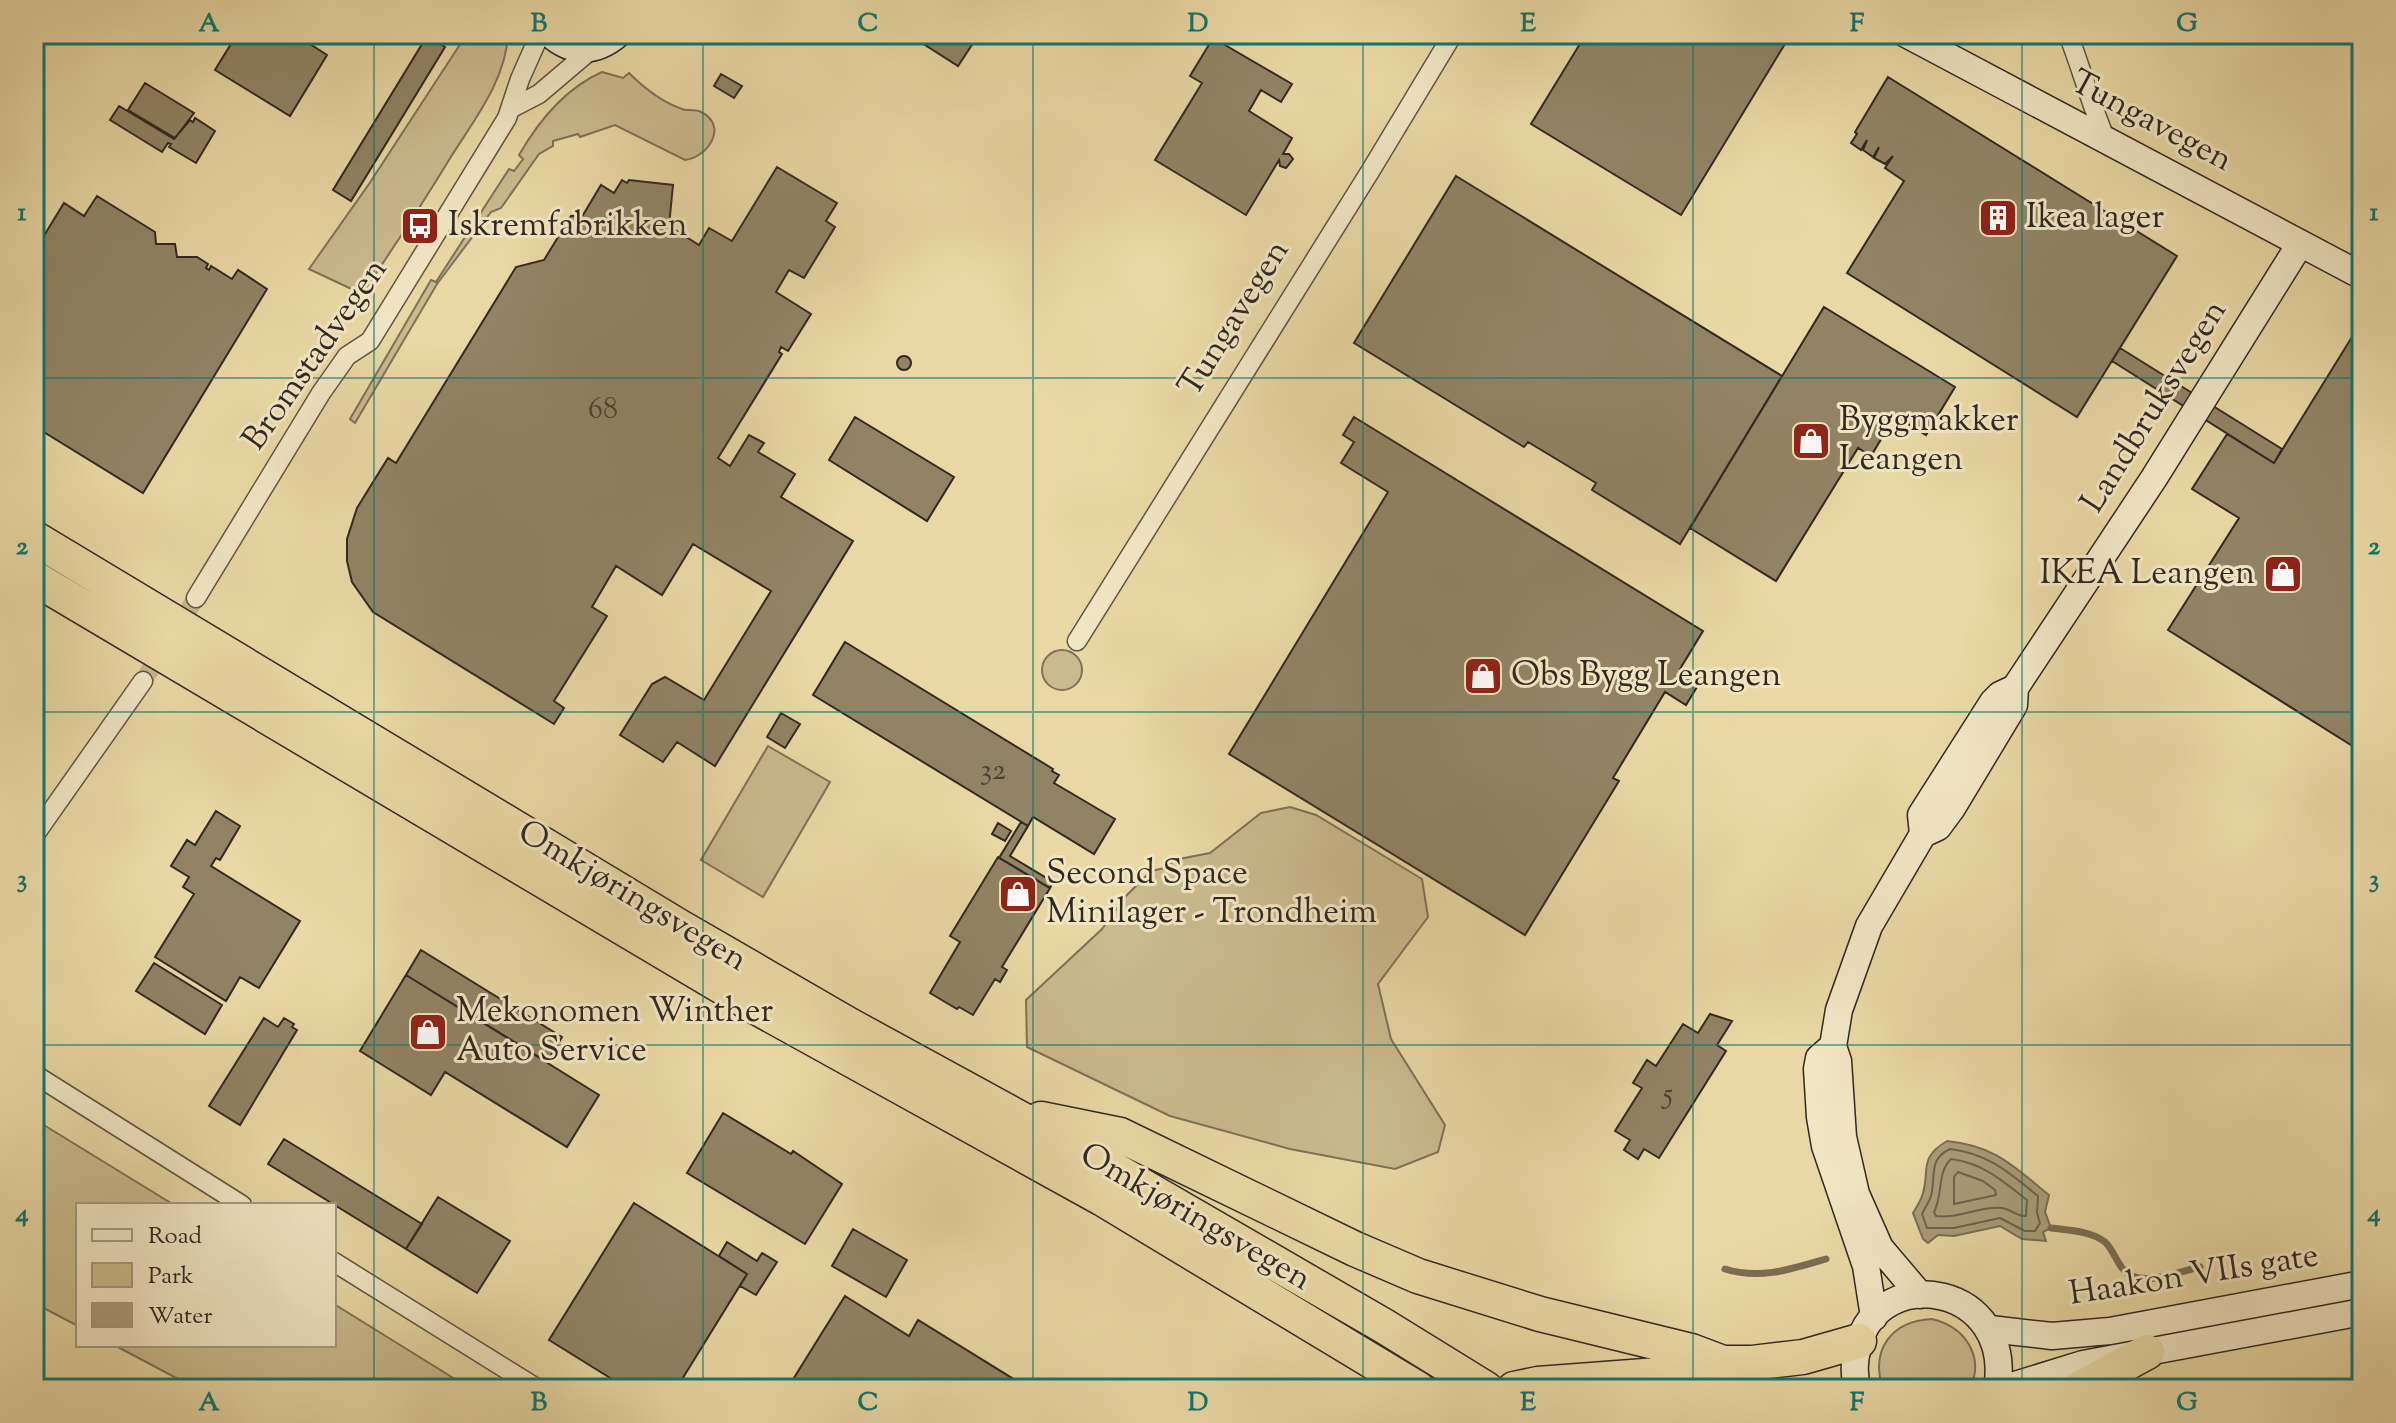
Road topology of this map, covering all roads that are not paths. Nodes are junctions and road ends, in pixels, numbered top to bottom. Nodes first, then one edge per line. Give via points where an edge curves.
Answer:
1 (540, 34) edge
2 (550, 34) edge
3 (618, 34) edge
4 (1453, 34) edge
5 (1906, 34) edge
6 (2068, 34) edge
7 (592, 49) junction
8 (512, 108) junction
9 (2106, 140) junction
10 (2300, 244) junction
11 (2362, 276) edge
12 (34, 538) edge
13 (34, 578) edge
14 (196, 598) tunnel mouth
15 (1077, 641) dead end
16 (143, 681) tunnel mouth
17 (34, 836) edge
18 (1833, 1046) junction
19 (34, 1074) edge
20 (1005, 1112) junction
21 (239, 1203) edge
22 (336, 1263) edge
23 (2362, 1284) edge
24 (1920, 1295) junction
25 (2362, 1312) edge
26 (1867, 1329) junction
27 (1990, 1329) junction
28 (2147, 1352) junction
29 (1723, 1363) junction
30 (538, 1389) edge
31 (1418, 1389) edge
32 (1486, 1389) edge
33 (1514, 1389) edge
34 (1858, 1389) edge
35 (2000, 1389) edge
36 (2079, 1389) edge

1 - 8 street, Bromstadvegen
2 - 7 street via 562,44
3 - 7 street
4 - 15 street, Tungavegen
5 - 9 street, Tungavegen
6 - 9 street
7 - 8 street, Bromstadvegen via 539,94
8 - 14 street, Bromstadvegen via 370,341 347,356 321,393
9 - 10 street, Tungavegen
10 - 11 street, Tungavegen
10 - 18 street, Landbruksvegen via 2015,688 2009,716 1952,808 1938,827 1923,834 1869,926 1839,1010
12 - 20 highway, Omkjøringsvegen via 693,935
13 - 31 highway, Omkjøringsvegen via 758,1008 1103,1199
16 - 17 street
18 - 24 street, Landbruksvegen via 1843,1137 1856,1194 1880,1248
18 - 26 street, Landbruksvegen via 1819,1058 1820,1117 1866,1266
19 - 21 street
20 - 29 highway via 1120,1135 1433,1281
20 - 32 highway, Omkjøringsvegen via 1118,1172
22 - 30 street
23 - 27 street, Haakon VIIs gate via 2110,1331 2052,1336
24 - 26 street via 1887,1306
24 - 27 street via 1960,1303
25 - 28 street, Haakon VIIs gate
26 - 29 highway via 1803,1357
26 - 34 street via 1854,1361
27 - 35 street
28 - 35 street, Haakon VIIs gate
28 - 36 highway
29 - 33 highway via 1685,1373

